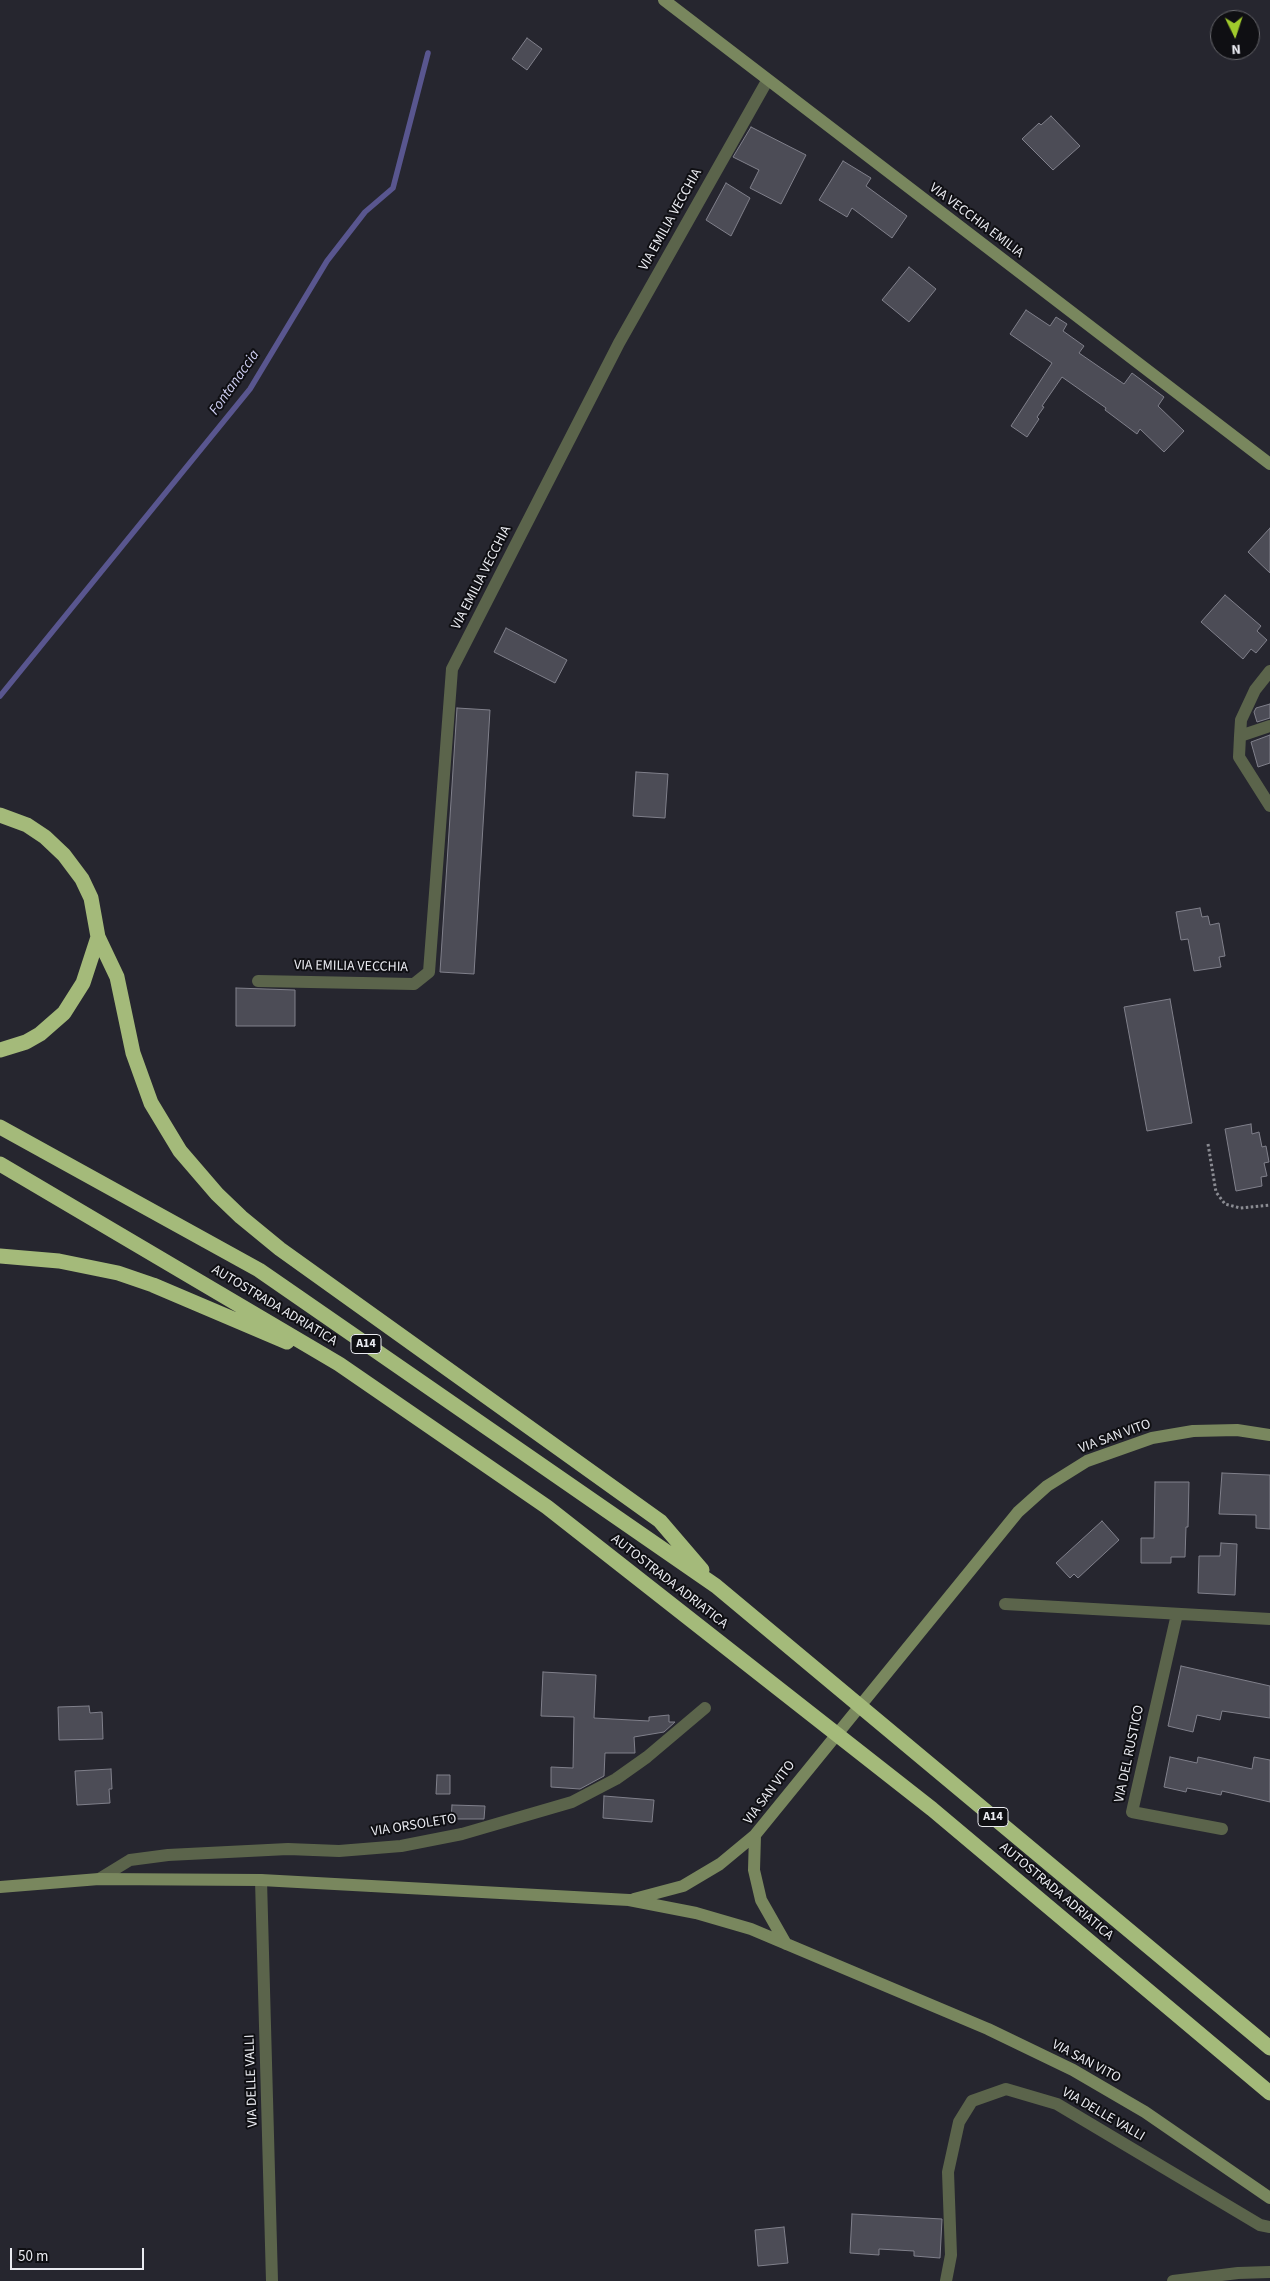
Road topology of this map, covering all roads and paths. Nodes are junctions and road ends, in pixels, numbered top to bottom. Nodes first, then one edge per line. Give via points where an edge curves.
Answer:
1 (664, 0) edge
2 (767, 81) junction
3 (1270, 464) edge
4 (1270, 671) edge
5 (1270, 726) edge
6 (1240, 736) junction
7 (1270, 806) edge
8 (0, 815) edge
9 (98, 937) junction
10 (258, 981) dead end
11 (0, 1050) edge
12 (0, 1127) edge
13 (1208, 1144) dead end
14 (0, 1164) edge
15 (1270, 1205) edge
16 (0, 1256) edge
17 (339, 1364) junction
18 (1270, 1434) edge
19 (716, 1586) junction
20 (1005, 1604) dead end
21 (1177, 1614) junction
22 (1270, 1619) edge
23 (705, 1708) dead end
24 (1222, 1829) dead end
25 (755, 1835) junction
26 (99, 1879) junction
27 (261, 1880) junction
28 (0, 1887) edge
29 (629, 1900) junction
30 (786, 1944) junction
31 (1270, 2048) edge
32 (1270, 2094) edge
33 (1270, 2198) edge
34 (1270, 2226) edge
35 (1270, 2272) edge
36 (272, 2281) edge
37 (946, 2281) edge
38 (1173, 2281) edge

1 - 2 street, VIA VECCHIA EMILIA
2 - 3 street, VIA VECCHIA EMILIA
2 - 10 street, VIA EMILIA VECCHIA via 619,343 452,669 429,972 414,984
4 - 6 street via 1254,690 1242,720
5 - 6 street
6 - 7 street via 1239,757
8 - 9 highway via 28,825 64,855 91,898
9 - 11 highway via 83,983 64,1013 40,1034
9 - 19 highway via 117,977 133,1053 151,1103 180,1151 217,1194 280,1249 660,1521
12 - 19 highway, AUTOSTRADA ADRIATICA / A14 via 259,1270
13 - 15 path via 1216,1192 1225,1204 1240,1208
14 - 17 highway, AUTOSTRADA ADRIATICA / A14
16 - 17 highway via 59,1261 118,1273
17 - 32 highway, AUTOSTRADA ADRIATICA / A14 via 555,1513 932,1809
18 - 25 street, VIA SAN VITO via 1237,1430 1192,1431 1152,1438 1087,1461 1047,1486 1018,1512
19 - 31 highway, AUTOSTRADA ADRIATICA / A14
20 - 21 street
21 - 22 street
21 - 24 street, VIA DEL RUSTICO via 1132,1812
23 - 26 street, VIA ORSOLETO via 616,1779 572,1802 462,1834 401,1846 339,1851 288,1849 168,1855 130,1860
25 - 29 street, VIA ORSOLETO via 720,1864 683,1886
25 - 30 street, VIA SAN VITO via 754,1870 761,1900
26 - 27 street, VIA ORSOLETO
26 - 28 street, VIA ORSOLETO
27 - 29 street, VIA ORSOLETO
27 - 36 street, VIA DELLE VALLI
29 - 30 street, VIA ORSOLETO via 696,1913 751,1929
30 - 33 street, VIA SAN VITO via 988,2029 1073,2070 1145,2112
34 - 37 street, VIA DELLE VALLI via 1260,2225 1057,2104 1006,2089 972,2101 958,2122 948,2172 951,2255
35 - 38 street

